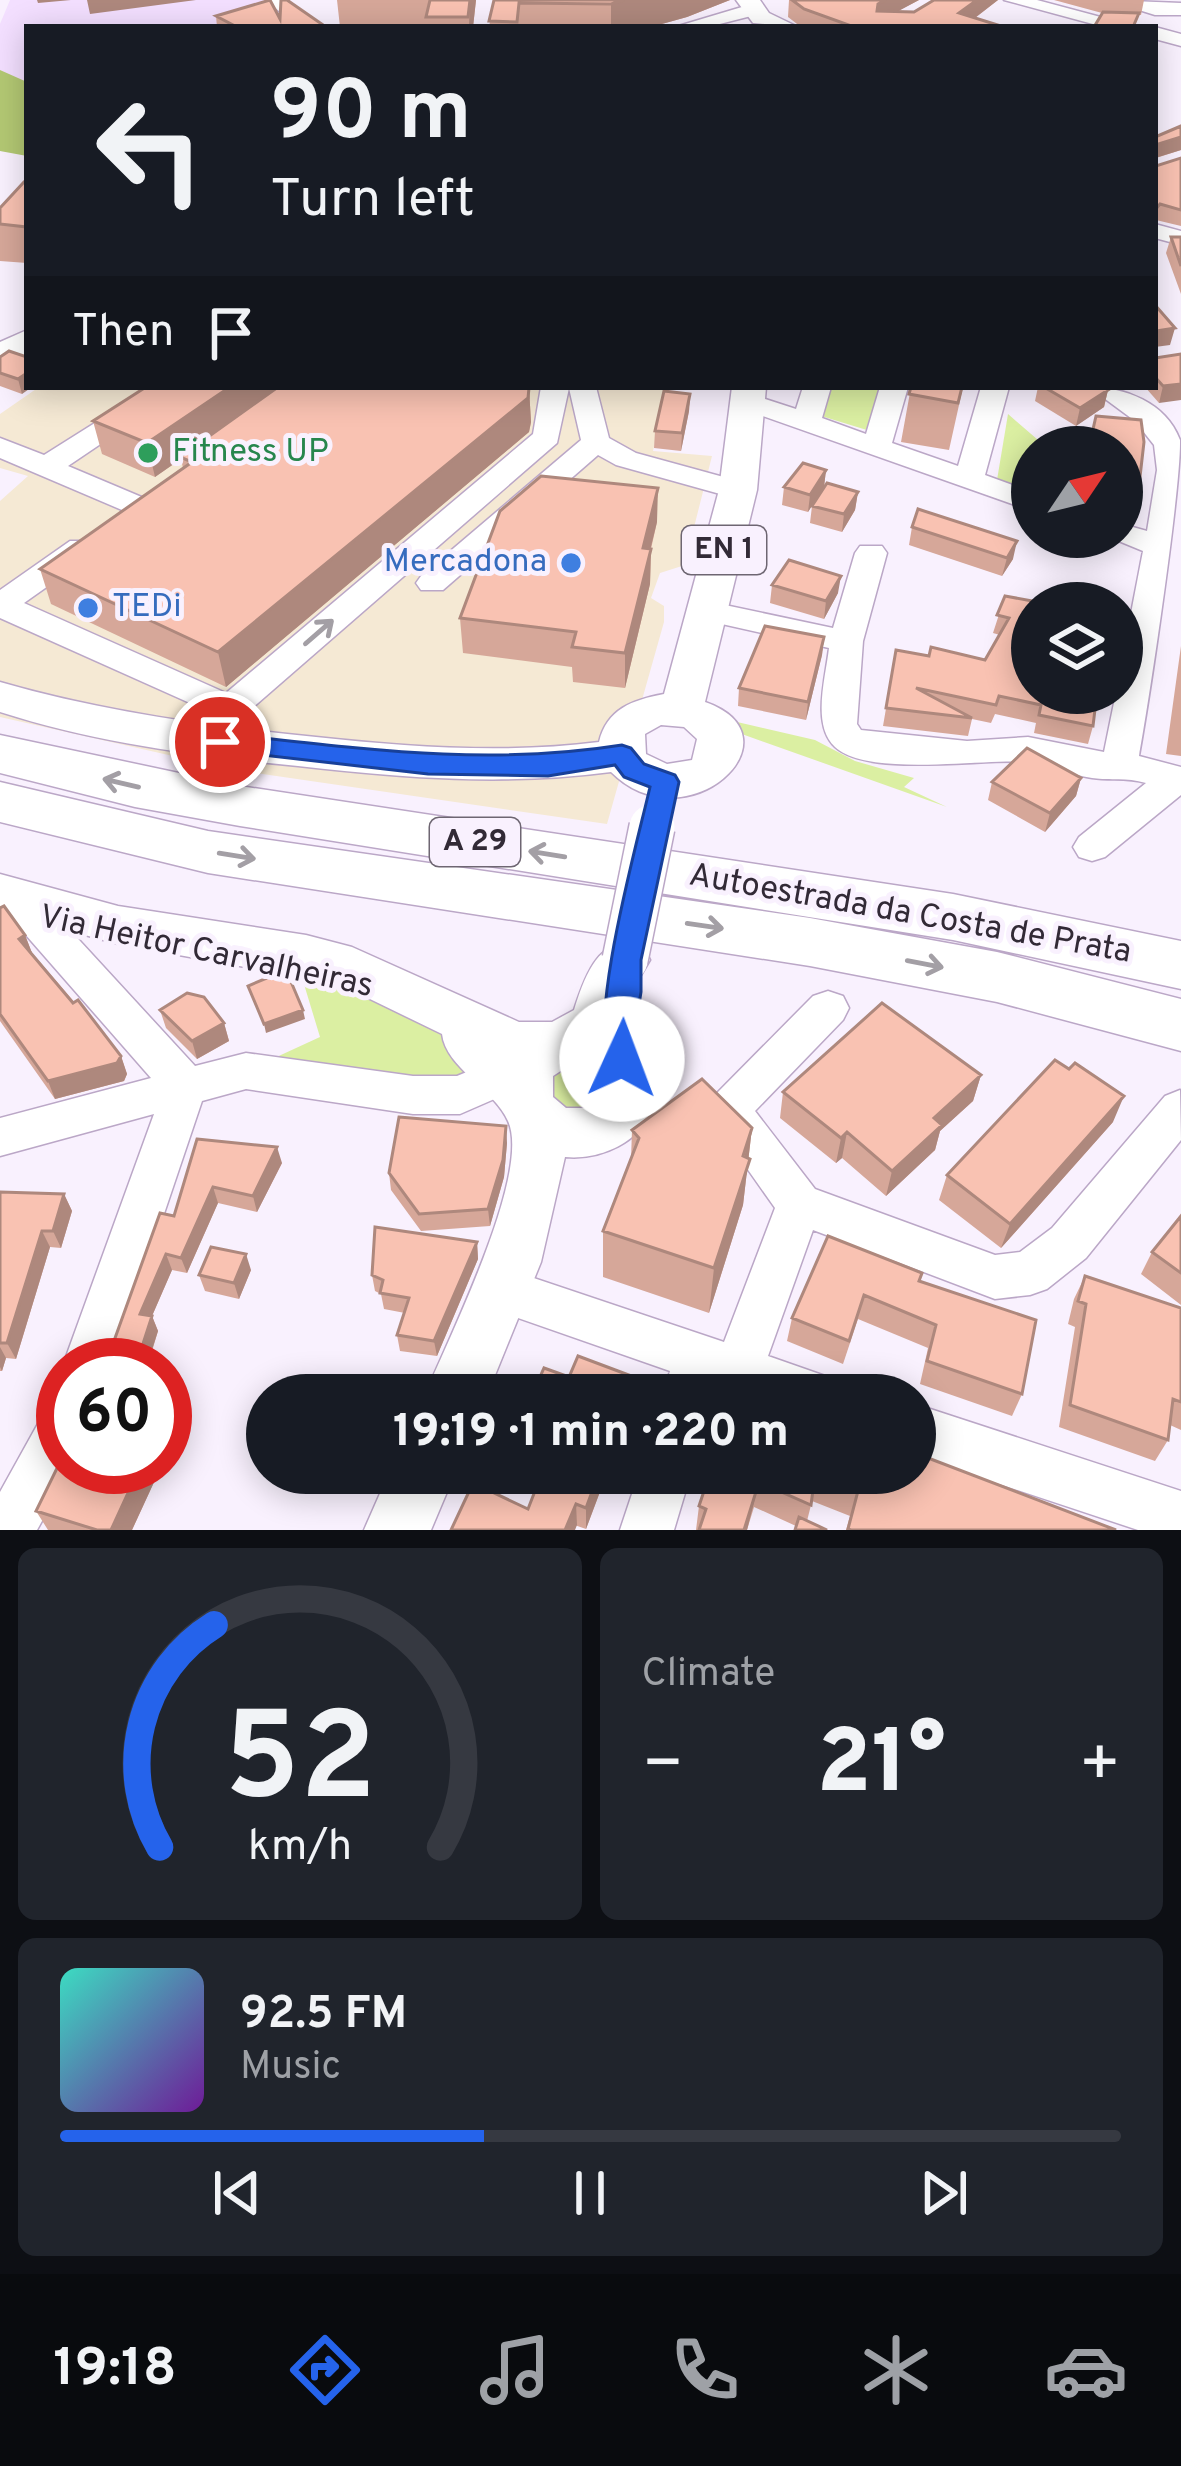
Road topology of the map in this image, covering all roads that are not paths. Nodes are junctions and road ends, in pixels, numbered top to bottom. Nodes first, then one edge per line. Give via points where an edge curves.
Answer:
1 (276, 0) edge
2 (1012, 0) edge
3 (1116, 0) edge
4 (1167, 0) edge
5 (750, 5) edge
6 (1181, 11) edge
7 (1081, 22) edge
8 (304, 24) edge
9 (694, 24) edge
10 (781, 24) edge
11 (1127, 24) edge
12 (166, 390) edge
13 (583, 390) edge
14 (816, 390) edge
15 (893, 390) edge
16 (994, 390) edge
17 (1108, 390) edge
18 (749, 394) edge
19 (554, 401) edge
20 (806, 424) junction
21 (596, 442) junction
22 (0, 447) edge
23 (876, 449) junction
24 (1176, 452) edge
25 (48, 466) junction
26 (969, 480) junction
27 (738, 490) junction
28 (1011, 495) edge
29 (1143, 540) edge
30 (1159, 545) junction
31 (871, 553) dead end
32 (432, 583) dead end
33 (0, 605) edge
34 (706, 610) junction
35 (846, 641) junction
36 (0, 697) edge
37 (682, 710) junction
38 (0, 754) edge
39 (622, 755) junction
40 (1120, 763) junction
41 (1178, 780) edge
42 (0, 802) edge
43 (659, 804) junction
44 (1092, 848) dead end
45 (11, 905) edge
46 (625, 960) junction
47 (1181, 965) edge
48 (828, 1008) dead end
49 (1181, 1025) edge
50 (622, 1059) junction
51 (537, 1078) junction
52 (186, 1085) junction
53 (1180, 1109) edge
54 (605, 1128) junction
55 (0, 1137) edge
56 (799, 1204) junction
57 (522, 1232) junction
58 (501, 1290) junction
59 (97, 1338) edge
60 (465, 1374) edge
61 (707, 1374) edge
62 (710, 1374) edge
63 (936, 1437) edge
64 (36, 1484) edge
65 (413, 1494) edge
66 (658, 1494) edge
67 (1181, 1518) edge
68 (6, 1530) edge
69 (397, 1530) edge
70 (646, 1530) edge

1 - 8 street
2 - 7 street
3 - 6 street
4 - 6 street
5 - 9 street
5 - 10 main road
6 - 11 street
12 - 25 street
13 - 21 street
14 - 20 street
15 - 23 street
16 - 26 street
17 - 24 street
18 - 20 street
18 - 27 main road, EN 1
33 -> 19 street via 230,709 547,437
20 - 23 street
21 - 27 street via 626,459
21 - 32 street
22 - 25 street
23 - 26 street
24 - 30 street
25 - 33 street via 150,500
26 - 28 street
27 - 34 main road, EN 1
29 - 30 street
30 - 40 street
31 - 35 street
34 - 35 street
34 - 37 main road, EN 1
35 - 40 street via 839,725 848,739 895,750 1028,749 1095,766
36 - 39 main road via 179,738 428,765 548,766
37 - 39 main road via 636,718 620,737
37 - 43 main road via 719,734 720,758
47 -> 38 highway, Autoestrada da Costa de Prata / A 29 via 953,917 240,806
39 - 43 main road
40 - 41 street
41 - 44 street
42 -> 49 highway, Autoestrada da Costa de Prata / A 29 via 208,852 997,977
43 - 46 main road, bridge
45 - 51 main road, Via Heitor Carvalheiras via 352,967 514,1044
45 - 52 street
46 - 50 main road
46 - 51 main road via 596,1023
48 - 56 street via 728,1110
50 - 51 main road via 596,1043
50 - 54 main road via 632,1097
51 - 52 street via 440,1106 259,1072
51 - 54 main road via 571,1134
51 - 57 main road via 539,1159
52 - 55 street
52 - 59 street
53 - 56 street via 1069,1244 1030,1273 995,1277
54 - 57 main road via 561,1168
56 - 62 street
57 - 58 main road
58 - 60 main road
58 - 61 street
63 - 67 street
64 - 68 street
65 - 69 main road
66 - 70 street

